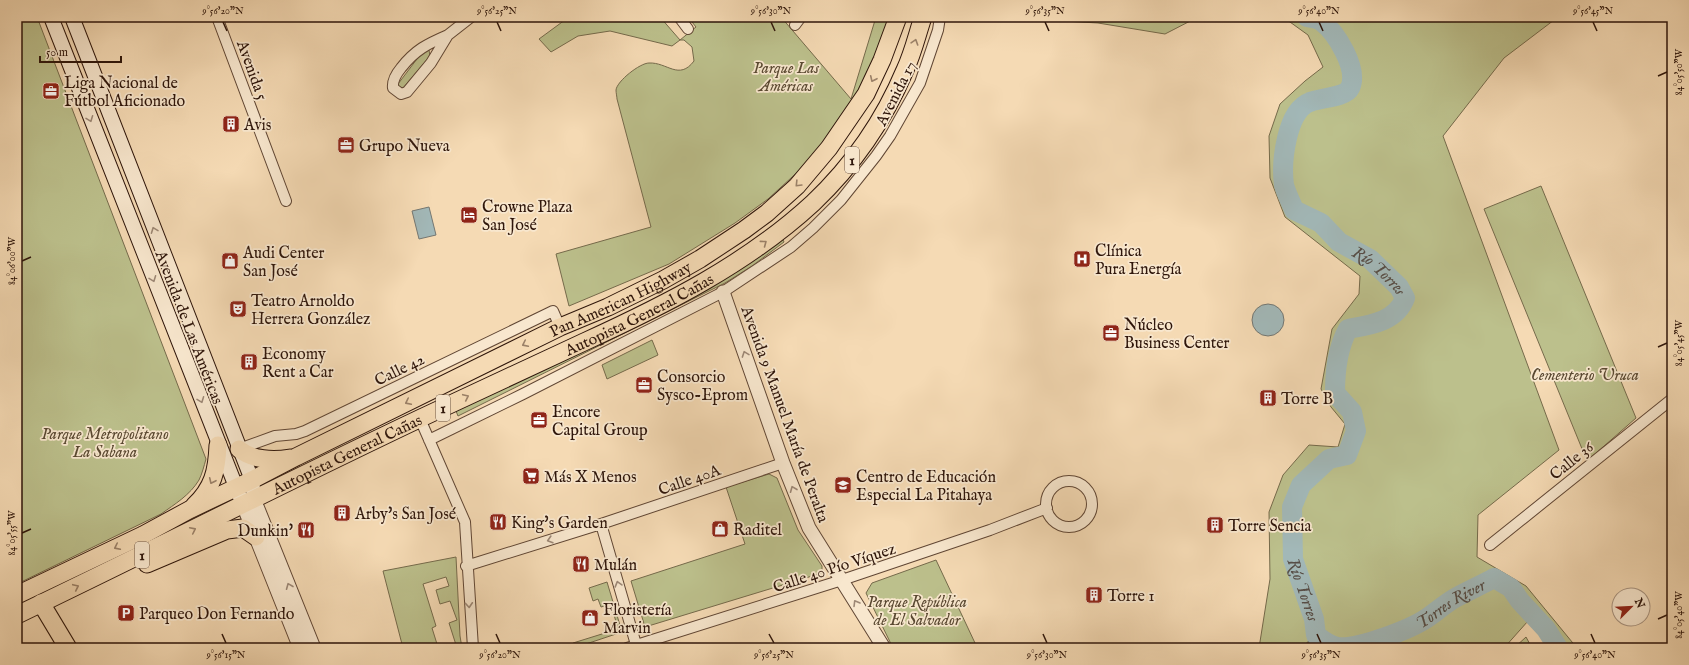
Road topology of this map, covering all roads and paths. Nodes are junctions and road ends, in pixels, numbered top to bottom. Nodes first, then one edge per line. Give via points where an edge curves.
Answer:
1 (72, 17) edge
2 (217, 17) edge
3 (470, 17) edge
4 (678, 17) edge
5 (801, 17) edge
6 (898, 17) edge
7 (923, 17) edge
8 (940, 17) edge
9 (54, 18) edge
10 (795, 25) dead end
11 (688, 29) dead end
12 (448, 35) junction
13 (286, 201) dead end
14 (723, 292) junction
15 (560, 327) junction
16 (1672, 399) edge
17 (420, 419) junction
18 (429, 440) junction
19 (218, 445) junction
20 (239, 449) junction
21 (296, 457) junction
22 (784, 463) junction
23 (252, 480) junction
24 (236, 488) junction
25 (249, 502) junction
26 (1047, 508) junction
27 (189, 510) junction
28 (601, 524) junction
29 (256, 537) junction
30 (1490, 545) dead end
31 (466, 566) junction
32 (102, 575) junction
33 (842, 580) junction
34 (17, 595) edge
35 (41, 603) junction
36 (17, 615) edge
37 (633, 647) edge
38 (68, 648) edge
39 (300, 648) edge
40 (314, 648) edge
41 (473, 648) edge
42 (884, 648) edge

20 -> 1 main road, Avenida de Las Américas
2 - 13 street, Avenida 5
3 - 12 street
4 - 11 street
5 - 10 street
6 -> 15 highway, Pan American Highway / 1 via 866,94 829,148 792,190 767,213 700,258 656,283
17 -> 7 highway, Autopista General Cañas / 1 via 633,320 682,294 757,248 787,226 834,182 866,142 889,106 906,68
8 - 14 street, Avenida 17 via 920,83 876,156 841,200 813,228 791,247
9 -> 19 main road, Avenida de Las Américas
12 - 12 street via 407,92 401,94 393,88 392,82 396,74 413,54
14 - 18 street, Avenida 17
22 -> 14 street, Avenida 9 Manuel María de Peralta
15 - 20 street, Calle 42 via 553,311 305,431 266,438
15 -> 21 highway, Pan American Highway / 1
16 - 30 street, Calle 36
17 - 18 street
17 - 25 highway, Autopista General Cañas / 1
18 - 31 street via 465,522
19 - 24 main road, Avenida de Las Américas
19 -> 27 highway via 216,473 200,500
20 - 21 highway via 247,455 269,459
20 - 23 main road, Avenida de Las Américas
21 - 23 highway, Pan American Highway / 1
22 - 28 street, Calle 40A
33 -> 22 street, Avenida 9 Manuel María de Peralta via 809,528
23 - 24 highway, 1
23 - 25 main road, Avenida de Las Américas
24 - 25 main road, Avenida de Las Américas
24 - 27 highway, 1
25 - 29 street, Avenida de Las Américas
32 -> 25 highway, 1
40 -> 25 street, Avenida de Las Américas
26 - 26 street via 1058,524 1069,527 1083,522 1088,517 1091,496 1081,484 1067,481 1059,483 1049,494
26 - 33 street, Calle 40 Pío Víquez
27 -> 34 highway, 1 via 143,535
28 -> 31 street, Calle 40A
37 -> 28 street
29 - 32 highway via 243,528 227,530 118,577
29 - 39 street, Avenida de Las Américas
31 -> 41 street
35 -> 32 highway, 1
33 - 37 street, Calle 40 Pío Víquez
42 -> 33 street, Avenida 9 Manuel María de Peralta
35 - 36 highway, 1
35 - 38 highway

